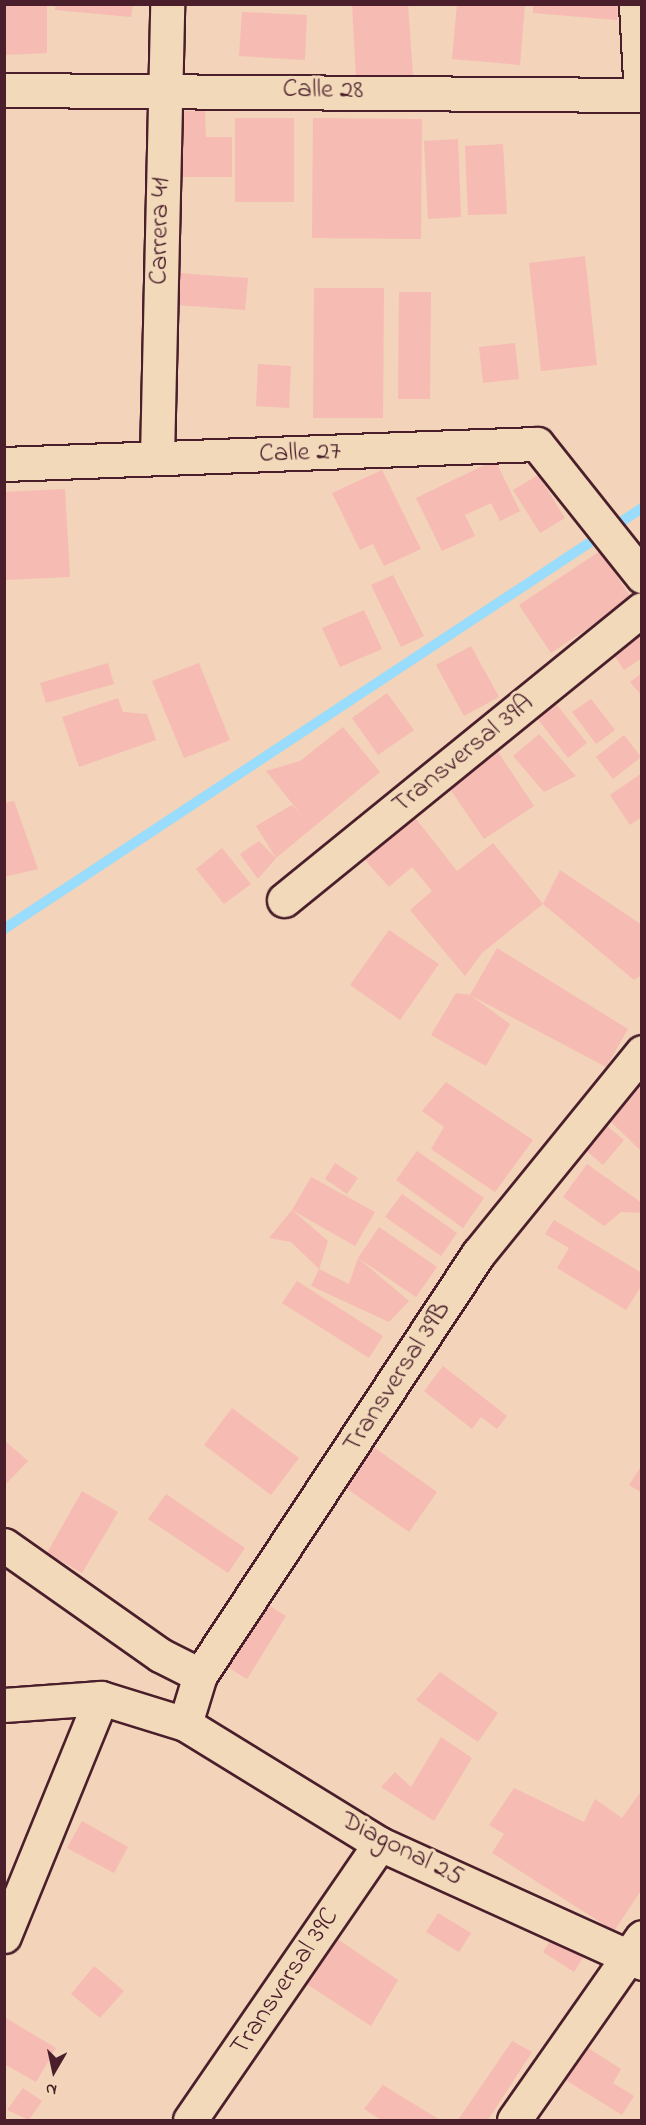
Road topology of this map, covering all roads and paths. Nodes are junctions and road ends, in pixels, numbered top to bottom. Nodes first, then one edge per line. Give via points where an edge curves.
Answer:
1 (167, 4) edge
2 (636, 4) edge
3 (161, 88) junction
4 (4, 90) edge
5 (641, 95) edge
6 (157, 457) junction
7 (4, 464) edge
8 (633, 568) edge
9 (642, 609) edge
10 (284, 900) dead end
11 (642, 1052) edge
12 (4, 1545) edge
13 (200, 1675) junction
14 (101, 1698) junction
15 (4, 1705) edge
16 (185, 1724) junction
17 (380, 1844) junction
18 (4, 1936) edge
19 (637, 1952) edge
20 (190, 2121) edge
21 (514, 2121) edge

1 - 3 street, Carrera 41
2 - 5 street
3 - 4 street, Calle 28
3 - 5 street, Calle 28
3 - 6 street, Carrera 41
6 - 7 street, Calle 27
6 - 8 street, Calle 27 via 537,444
9 - 10 street, Transversal 39A
11 - 13 street, Transversal 39B via 478,1254
12 - 13 street via 160,1655
13 - 16 street, Transversal 39B
14 - 15 street
14 - 16 street, Diagonal 25
14 - 18 street
16 - 17 street, Diagonal 25
17 - 19 street, Diagonal 25
17 - 20 street, Transversal 39C
19 - 21 street

